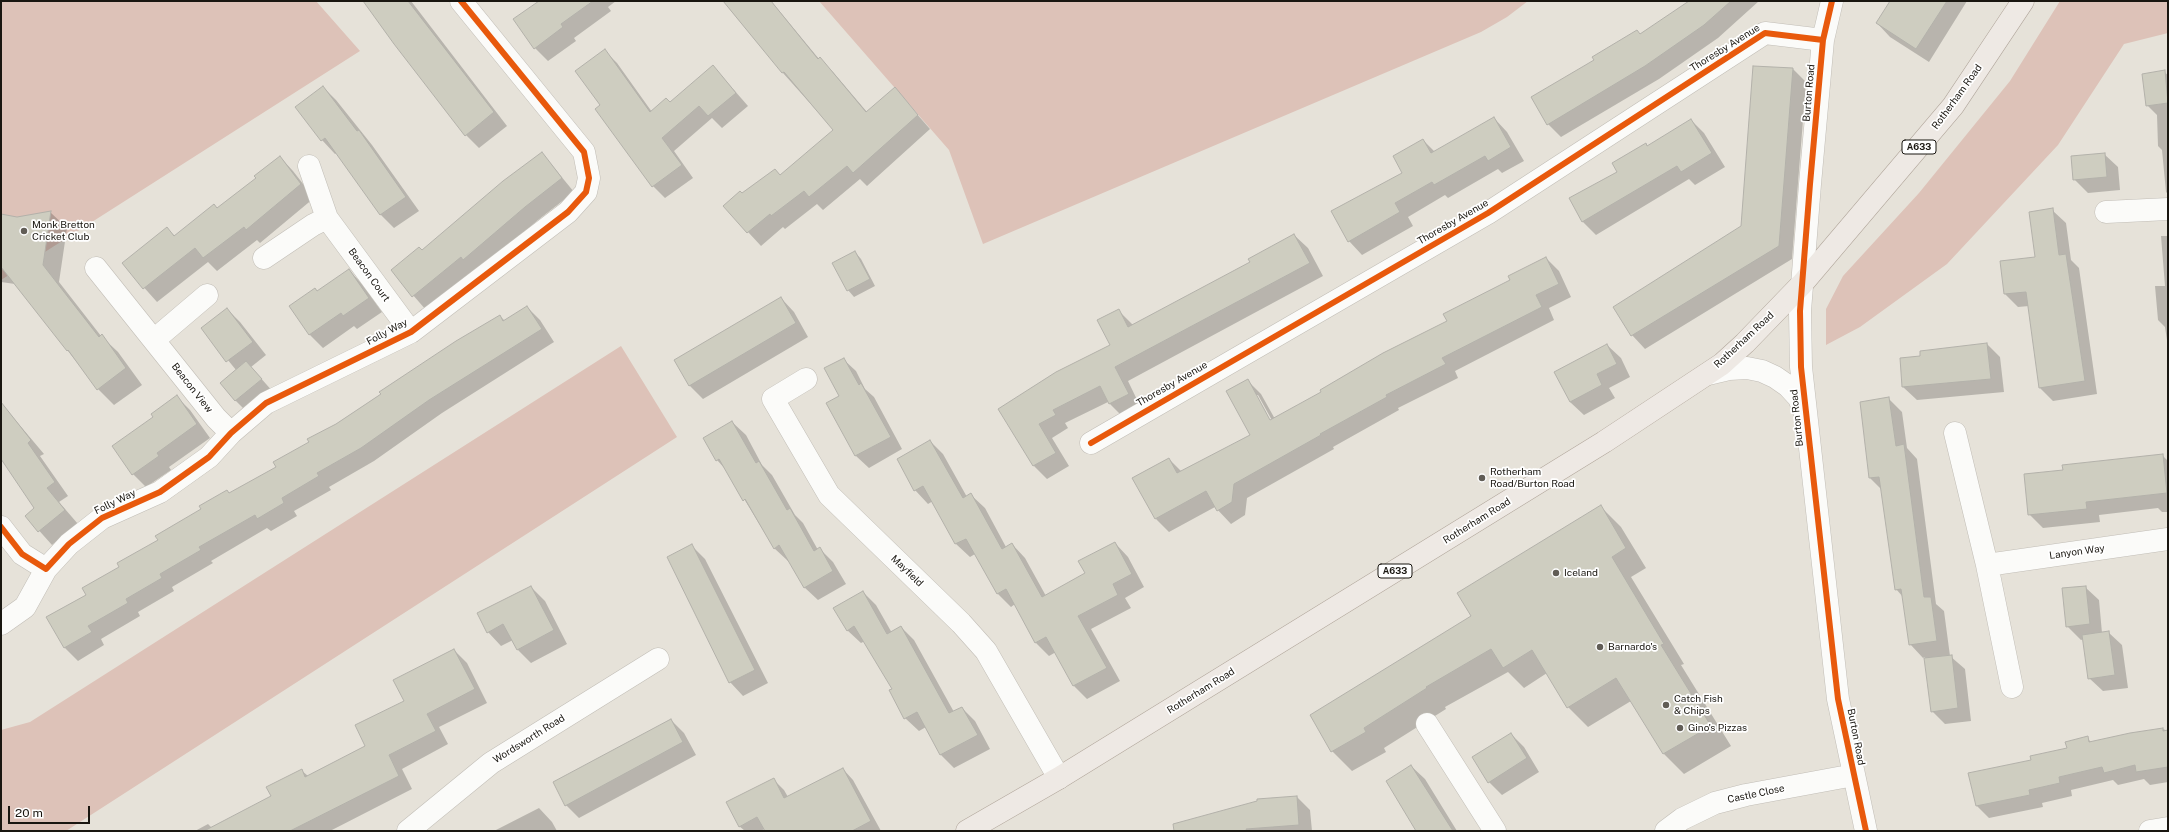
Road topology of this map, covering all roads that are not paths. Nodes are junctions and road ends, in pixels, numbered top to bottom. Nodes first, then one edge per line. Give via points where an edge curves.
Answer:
1 (461, 1) edge
2 (1832, 1) edge
3 (2023, 1) edge
4 (1823, 40) junction
5 (309, 166) dead end
6 (2168, 209) edge
7 (2106, 212) dead end
8 (327, 218) junction
9 (264, 258) dead end
10 (96, 268) dead end
11 (1802, 284) junction
12 (207, 295) dead end
13 (411, 332) junction
14 (154, 340) junction
15 (1708, 374) junction
16 (806, 379) dead end
17 (1807, 418) junction
18 (231, 433) junction
19 (1955, 433) dead end
20 (1091, 443) dead end
21 (1, 528) edge
22 (2168, 539) edge
23 (1987, 565) junction
24 (46, 569) junction
25 (1, 624) edge
26 (658, 659) dead end
27 (2012, 687) dead end
28 (1427, 724) dead end
29 (1854, 775) junction
30 (1059, 778) junction
31 (2168, 828) edge
32 (408, 831) edge
33 (967, 831) edge
34 (1495, 831) edge
35 (1666, 831) edge
36 (1866, 831) edge
37 (2150, 831) edge

1 - 13 street, Folly Way via 584,152 589,178 586,192 568,212
2 - 4 street, Burton Road
3 - 11 main road, Rotherham Road / A633 via 1953,106
4 - 11 street, Burton Road
4 - 20 street, Thoresby Avenue via 1765,33 1488,213
5 - 8 street, Beacon Court
6 - 7 street
8 - 9 street
8 - 13 street, Beacon Court
10 - 14 street, Beacon View
11 - 15 main road, Rotherham Road / A633 via 1745,343
11 - 17 street, Burton Road via 1801,360
12 - 14 street
13 - 18 street, Folly Way via 266,403
14 - 18 street, Beacon View
15 - 17 street via 1747,368 1775,377 1788,386 1798,398
15 - 30 main road, Rotherham Road / A633 via 1597,447
16 - 30 street, Mayfield via 773,399 829,495 961,623 986,652
17 - 29 street, Burton Road via 1838,699
18 - 24 street, Folly Way via 209,457 160,492 102,518 69,544
19 - 23 street
21 - 24 street via 22,554
22 - 23 street, Lanyon Way
23 - 27 street
24 - 25 street, Folly Way via 25,607
26 - 32 street, Wordsworth Road via 491,763
28 - 34 street
29 - 35 street, Castle Close via 1715,803 1682,818
29 - 36 street, Burton Road
30 - 33 main road, Rotherham Road / A633
31 - 37 street

